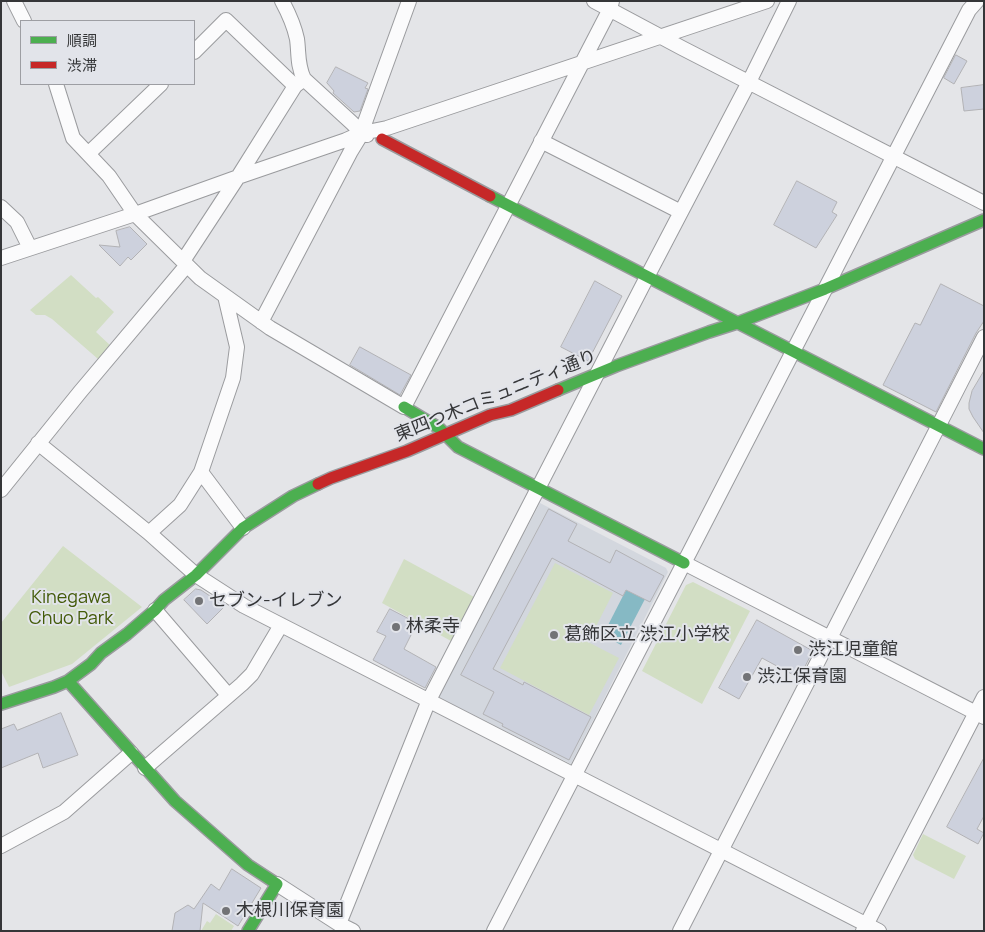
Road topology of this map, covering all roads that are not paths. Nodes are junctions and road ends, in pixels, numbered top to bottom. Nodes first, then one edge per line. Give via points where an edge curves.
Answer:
1 (14, 1) edge
2 (282, 1) edge
3 (409, 1) edge
4 (594, 1) edge
5 (766, 1) edge
6 (789, 1) edge
7 (977, 1) edge
8 (611, 5) edge
9 (24, 20) edge
10 (662, 37) junction
11 (195, 51) edge
12 (581, 64) junction
13 (300, 82) junction
14 (749, 82) junction
15 (56, 85) edge
16 (160, 85) edge
17 (362, 133) junction
18 (382, 140) joint
19 (541, 141) junction
20 (89, 153) junction
21 (894, 156) junction
22 (238, 177) junction
23 (984, 203) edge
24 (1, 206) edge
25 (508, 206) junction
26 (681, 212) junction
27 (135, 214) junction
28 (984, 220) edge
29 (30, 248) junction
30 (1, 258) edge
31 (185, 263) junction
32 (647, 276) junction
33 (825, 289) junction
34 (225, 296) junction
35 (261, 322) junction
36 (738, 323) junction
37 (984, 338) edge
38 (793, 352) junction
39 (597, 374) junction
40 (404, 407) junction
41 (938, 426) junction
42 (445, 435) junction
43 (38, 443) junction
44 (984, 450) edge
45 (201, 472) junction
46 (538, 489) junction
47 (1, 490) edge
48 (243, 528) junction
49 (150, 533) junction
50 (684, 563) junction
51 (196, 574) junction
52 (155, 610) junction
53 (281, 625) junction
54 (830, 638) junction
55 (68, 681) junction
56 (228, 696) junction
57 (984, 697) edge
58 (3, 699) edge
59 (429, 700) junction
60 (980, 715) edge
61 (132, 752) junction
62 (145, 768) junction
63 (575, 775) junction
64 (1, 846) edge
65 (722, 851) junction
66 (276, 884) junction
67 (339, 924) junction
68 (870, 929) edge
69 (248, 931) edge
70 (353, 931) edge
71 (494, 931) edge
72 (680, 931) edge

1 - 9 street
2 - 13 street via 297,41
3 - 17 street
4 - 8 street
5 - 10 street
6 - 14 street
7 - 21 street via 969,10
8 - 10 street
8 - 12 street
10 - 12 street
10 - 14 street
11 - 13 street via 226,20
12 - 17 street via 387,128
12 - 19 street
13 - 17 street
13 - 22 street
14 - 21 street
14 - 26 street
15 - 20 street via 73,138
16 - 20 street
17 - 18 street
17 - 22 street
17 - 35 street
18 - 25 street
19 - 25 street
19 - 26 street
20 - 27 street
21 - 23 street
21 - 33 street
22 - 27 street
22 - 31 street
24 - 29 street via 17,222
25 - 32 street
25 - 40 street
26 - 32 street
27 - 29 street
27 - 31 street
28 - 33 street, 東四つ木コミュニティ通り
29 - 30 street
31 - 34 street
31 - 43 street
32 - 36 street
32 - 39 street
33 - 36 street, 東四つ木コミュニティ通り
33 - 38 street
34 - 35 street
34 - 45 street via 237,347 233,378
35 - 40 street
36 - 38 street
36 - 39 street, 東四つ木コミュニティ通り
37 - 41 street
38 - 41 street
38 - 50 street
39 - 42 street, 東四つ木コミュニティ通り
39 - 46 street
40 - 42 street
41 - 44 street
41 - 54 street
42 - 46 street via 458,447
42 - 48 street, 東四つ木コミュニティ通り via 331,478 293,496
43 - 47 street
43 - 49 street
45 - 48 street
45 - 49 street via 180,505
46 - 50 street
46 - 59 street
48 - 51 street, 東四つ木コミュニティ通り
49 - 51 street
50 - 54 street
50 - 63 street
51 - 52 street, 東四つ木コミュニティ通り
51 - 53 street via 244,606
52 - 55 street, 東四つ木コミュニティ通り
52 - 56 street
53 - 56 street via 252,674
53 - 59 street
54 - 60 street
54 - 65 street
55 - 58 street, 東四つ木コミュニティ通り
55 - 61 street
56 - 62 street
57 - 60 street
59 - 63 street
59 - 67 street
60 - 68 street
61 - 62 street
61 - 64 street via 64,812
62 - 66 street via 175,801
63 - 65 street
63 - 71 street
65 - 68 street
65 - 72 street
66 - 67 street
66 - 69 street
67 - 70 street

